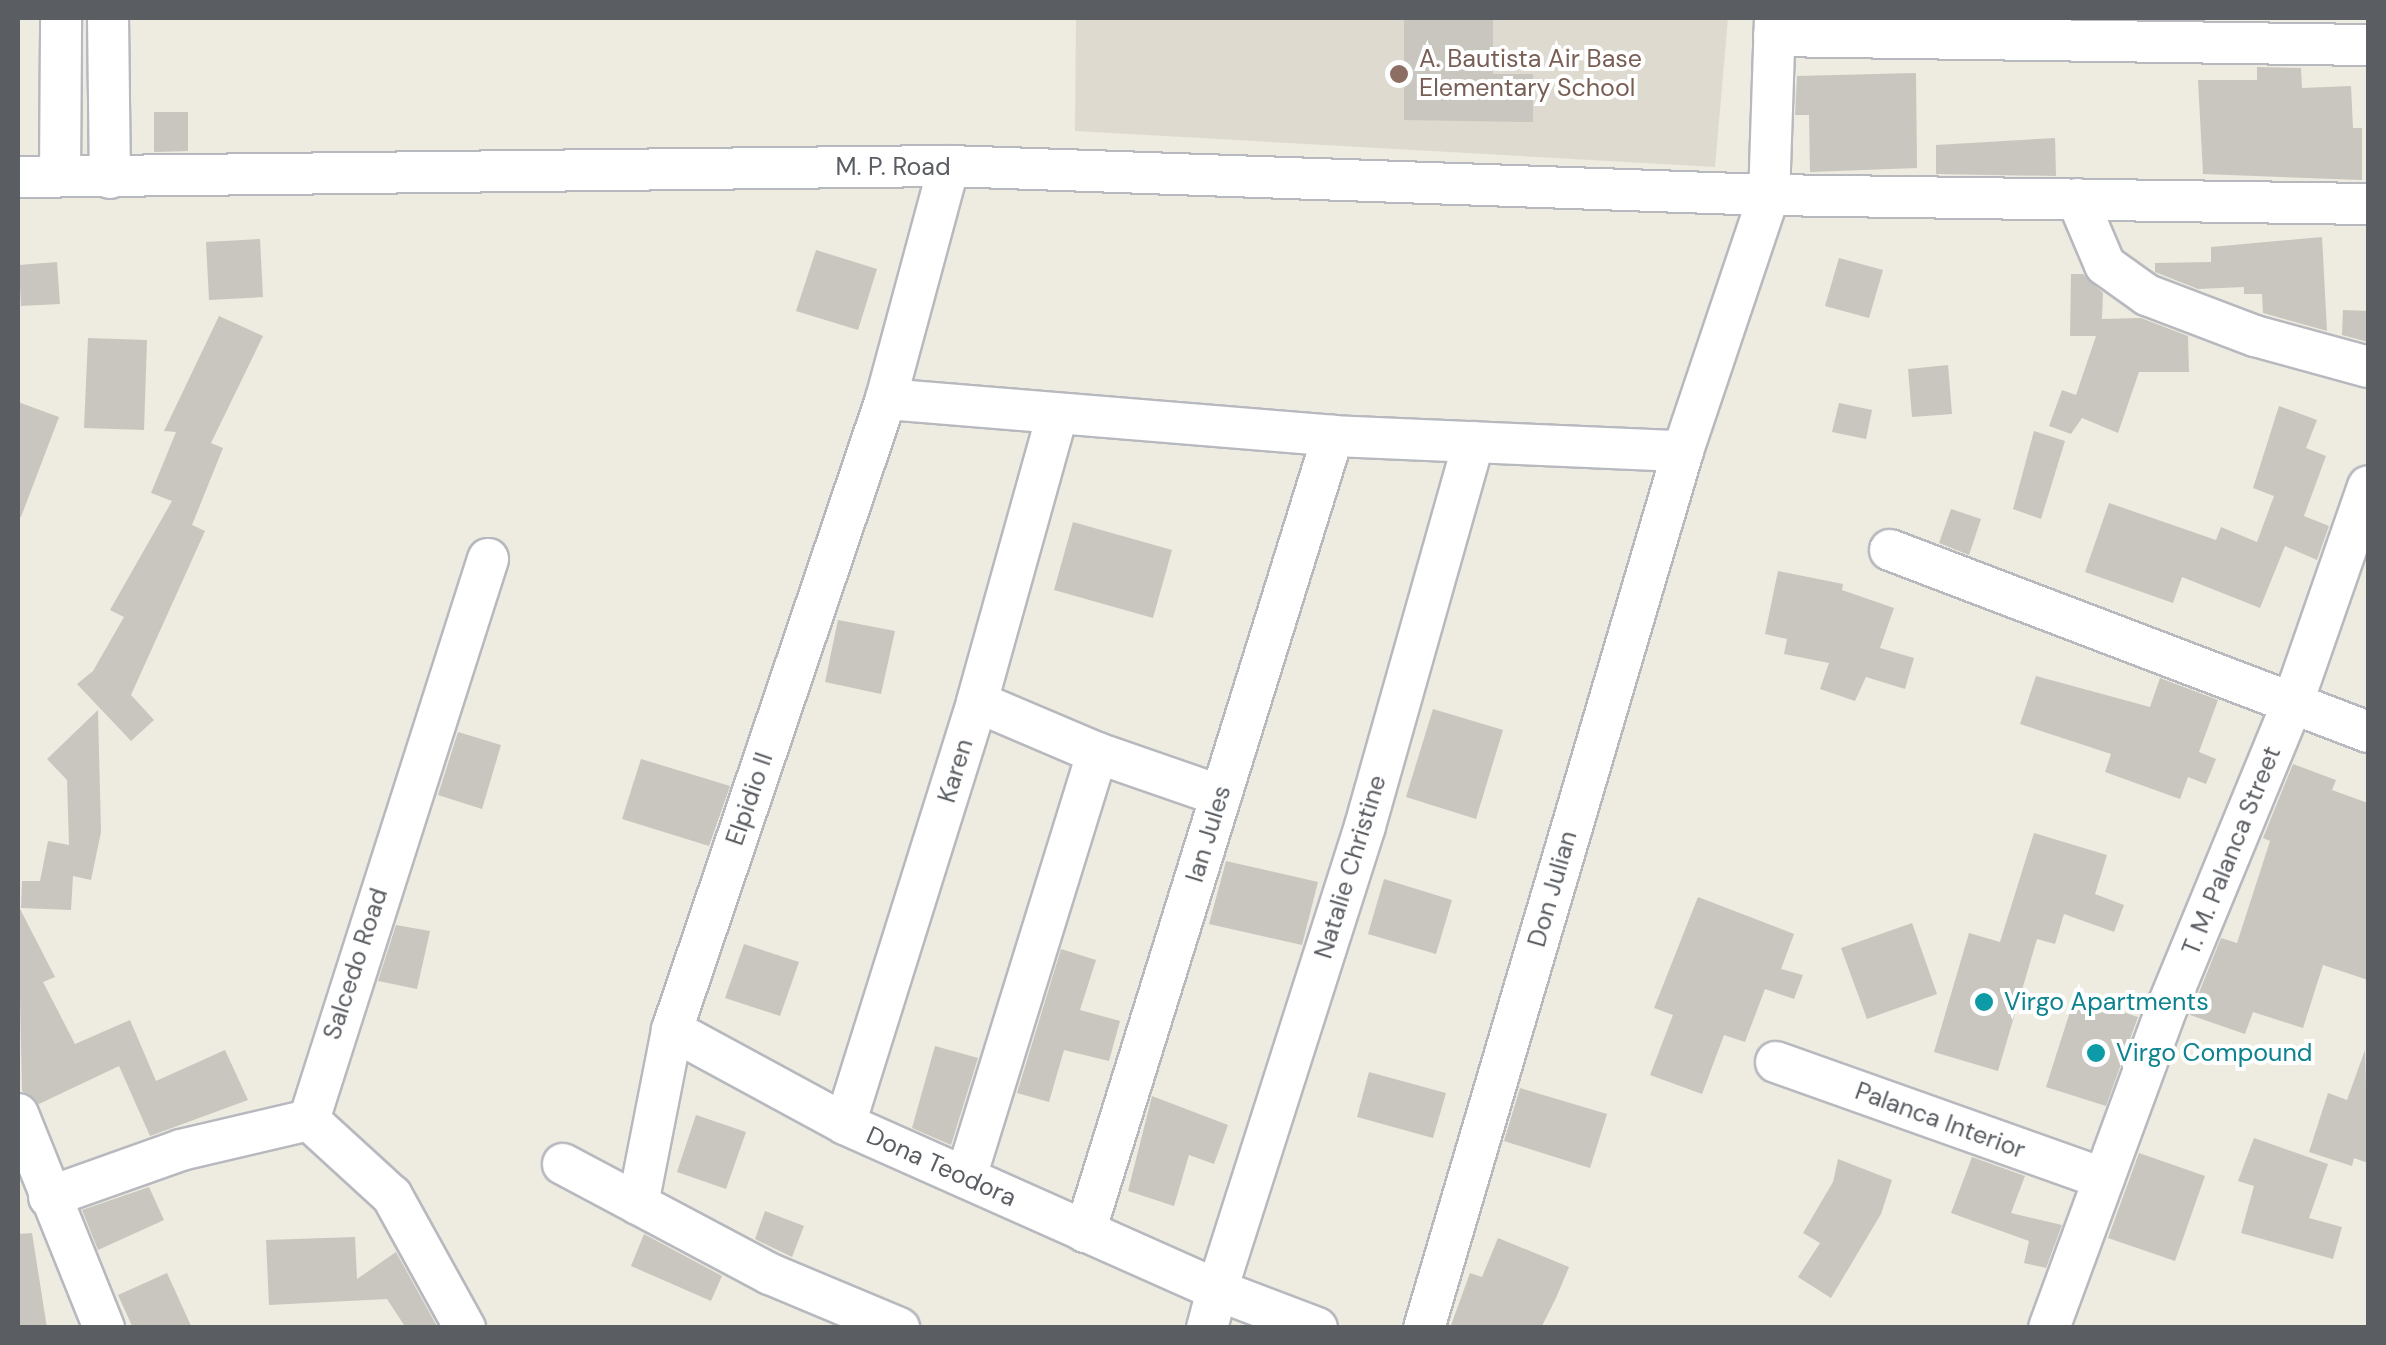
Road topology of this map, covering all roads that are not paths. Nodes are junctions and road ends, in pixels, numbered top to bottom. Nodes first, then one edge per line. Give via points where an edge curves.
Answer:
1 (60, 18) edge
2 (108, 18) edge
3 (1775, 27) edge
4 (2368, 45) edge
5 (948, 166) junction
6 (60, 176) junction
7 (18, 177) edge
8 (110, 178) junction
9 (1769, 195) junction
10 (2077, 199) junction
11 (2368, 204) edge
12 (2368, 367) edge
13 (886, 399) junction
14 (1057, 415) junction
15 (1333, 436) junction
16 (1474, 442) junction
17 (1683, 450) junction
18 (2368, 486) edge
19 (2362, 528) edge
20 (1890, 550) dead end
21 (488, 560) dead end
22 (2294, 699) junction
23 (977, 702) junction
24 (2368, 732) edge
25 (1097, 753) junction
26 (1221, 796) junction
27 (672, 1030) junction
28 (1776, 1062) dead end
29 (18, 1114) edge
30 (309, 1120) junction
31 (845, 1124) junction
32 (563, 1164) dead end
33 (966, 1177) junction
34 (2104, 1180) junction
35 (50, 1197) junction
36 (638, 1204) junction
37 (1085, 1232) junction
38 (1212, 1309) edge
39 (104, 1328) edge
40 (464, 1328) edge
41 (899, 1328) edge
42 (1317, 1328) edge
43 (1424, 1328) edge
44 (2049, 1328) edge

1 - 6 street
2 - 8 street
3 - 4 street
3 - 9 street, Don Julian
5 - 8 street, M. P. Road
5 - 9 street, M. P. Road
5 - 13 street, Elpidio II
6 - 7 street, M. P. Road
6 - 8 street, M. P. Road
9 - 10 street, M. P. Road
9 - 17 street, Don Julian
10 - 11 street, M. P. Road
10 - 12 street via 2105,264 2122,280 2220,322
13 - 14 street
13 - 27 street, Elpidio II
14 - 15 street
14 - 23 street, Karen
15 - 16 street
15 - 26 street, Ian Jules
16 - 17 street
16 - 38 street, Natalie Christine via 1365,826
17 - 43 street, Don Julian
18 - 19 street, T. M. Palanca Street
19 - 22 street, T. M. Palanca Street
20 - 22 street
21 - 30 street, Salcedo Road
22 - 24 street
22 - 34 street, T. M. Palanca Street
23 - 25 street
23 - 31 street, Karen
25 - 26 street
25 - 33 street
26 - 37 street, Ian Jules
27 - 31 street, Dona Teodora
27 - 36 street, Elpidio II
28 - 34 street, Palanca Interior
29 - 35 street
30 - 35 street via 181,1150
30 - 40 street via 392,1196
31 - 33 street, Dona Teodora
32 - 36 street
33 - 37 street, Dona Teodora
34 - 44 street, T. M. Palanca Street
35 - 39 street
36 - 41 street via 770,1274
37 - 38 street, Dona Teodora
38 - 42 street, Dona Teodora

